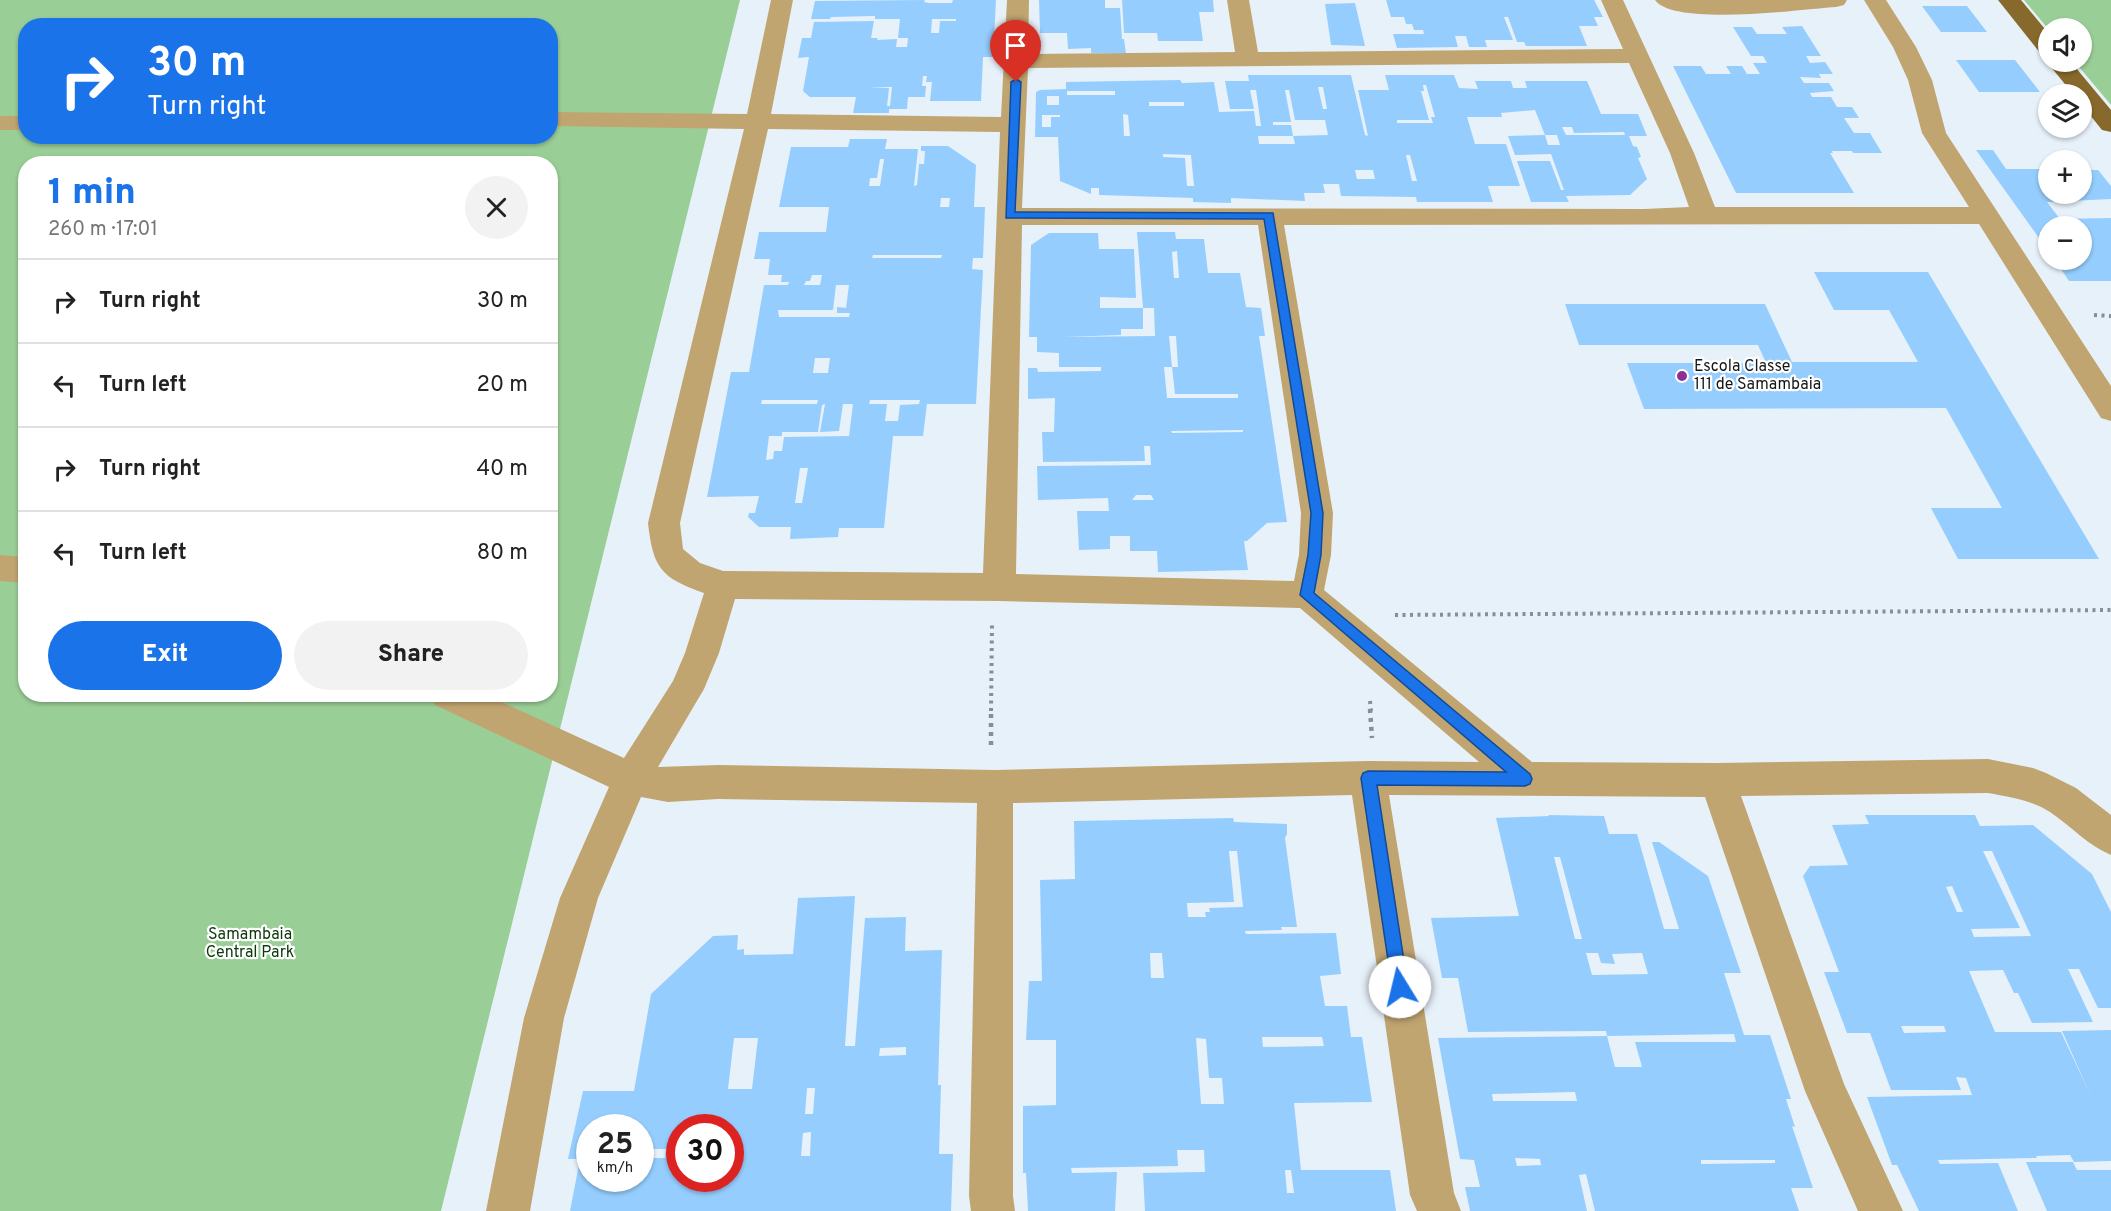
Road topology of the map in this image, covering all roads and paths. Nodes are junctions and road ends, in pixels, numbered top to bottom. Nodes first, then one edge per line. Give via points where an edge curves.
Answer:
1 (782, 0) edge
2 (1018, 0) edge
3 (1238, 0) edge
4 (1612, 0) edge
5 (1666, 0) edge
6 (1836, 0) edge
7 (1875, 0) edge
8 (2009, 0) edge
9 (2038, 36) edge
10 (1638, 56) junction
11 (1247, 58) junction
12 (1018, 61) junction
13 (2067, 72) edge
14 (558, 119) edge
15 (0, 123) edge
16 (18, 123) edge
17 (757, 123) junction
18 (1012, 124) junction
19 (2111, 125) edge
20 (1269, 215) junction
21 (1009, 216) junction
22 (1706, 216) junction
23 (1988, 216) junction
24 (2111, 410) edge
25 (0, 568) edge
26 (18, 569) edge
27 (723, 585) junction
28 (999, 587) junction
29 (1307, 595) junction
30 (2111, 610) edge
31 (1386, 615) dead end
32 (1368, 646) junction
33 (464, 702) edge
34 (1371, 778) junction
35 (631, 779) junction
36 (1525, 779) junction
37 (1717, 780) junction
38 (995, 787) junction
39 (2111, 837) edge
40 (508, 1211) edge
41 (993, 1211) edge
42 (1439, 1211) edge
43 (1881, 1211) edge

1 - 17 street
2 - 12 street
3 - 11 street
4 - 10 street
5 - 6 street via 1702,9
7 - 23 street via 1908,50 1931,111 1934,133
8 - 9 main road
10 - 11 street
10 - 22 street
11 - 12 street
12 - 18 street
13 - 19 main road
14 - 17 street
15 - 16 street
17 - 18 street
17 - 27 street via 664,523 666,549 679,566 699,578
18 - 21 street
20 - 21 street
20 - 22 street
20 - 29 street via 1317,513 1315,555
21 - 28 street
22 - 23 street
23 - 24 street
25 - 26 street
27 - 28 street
27 - 35 street via 687,689
28 - 29 street
28 - 38 path via 992,619
29 - 32 street
30 - 31 path
32 - 34 path
32 - 36 street
33 - 35 street
34 - 36 street
34 - 38 street
34 - 42 street via 1432,1195
35 - 38 street via 668,785 718,782
35 - 40 street via 579,898 544,1018
36 - 37 street
37 - 39 street via 1988,776 2033,785 2063,800
37 - 43 street via 1826,1091
38 - 41 street

